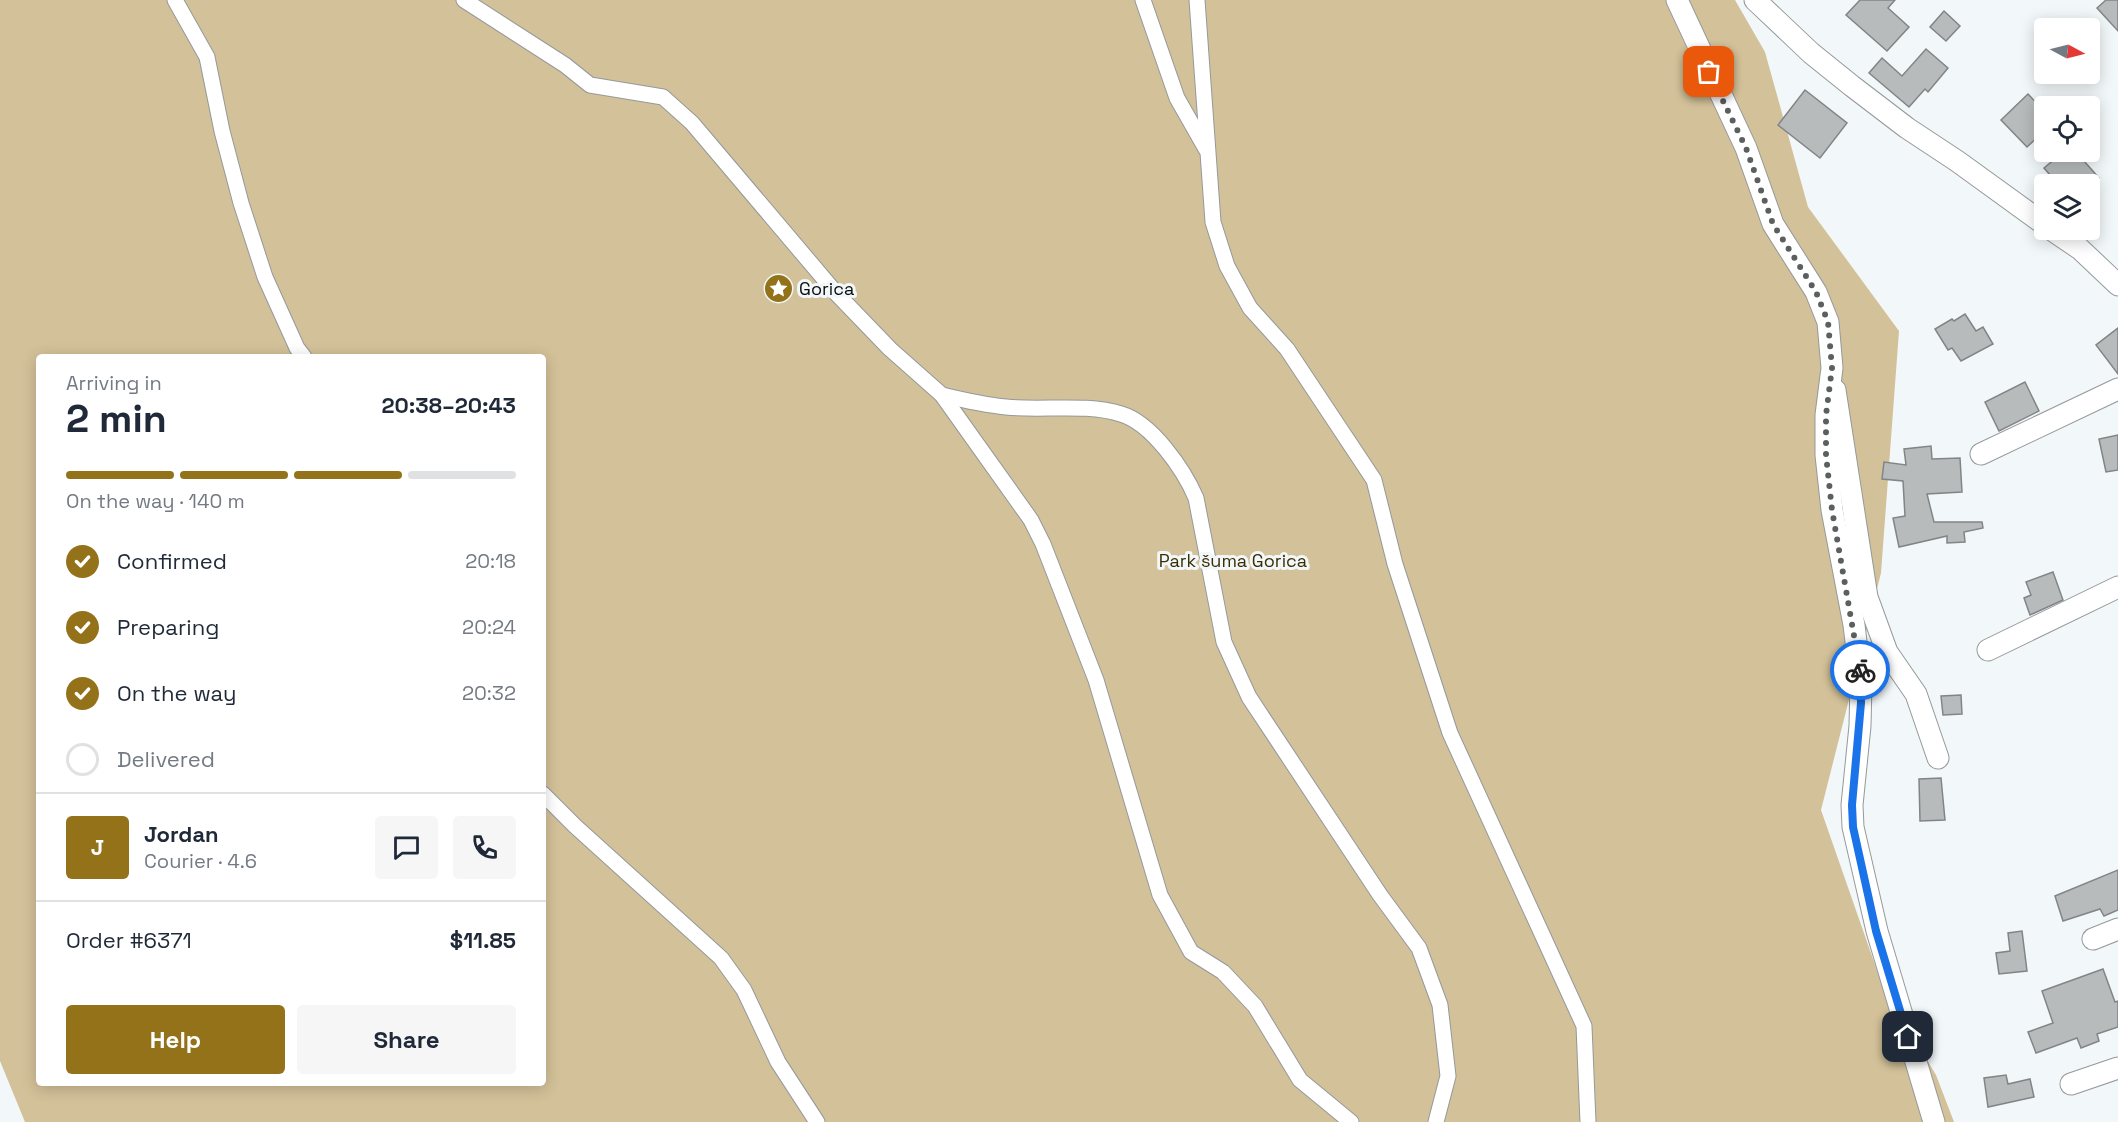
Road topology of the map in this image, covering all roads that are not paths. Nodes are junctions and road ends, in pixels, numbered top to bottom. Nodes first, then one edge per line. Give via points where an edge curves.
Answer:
1 (464, 0) edge
2 (1143, 0) edge
3 (1197, 0) edge
4 (1677, 0) edge
5 (1755, 0) edge
6 (176, 1) edge
7 (1209, 154) junction
8 (2034, 217) edge
9 (2067, 240) edge
10 (2118, 285) edge
11 (302, 354) edge
12 (1831, 381) junction
13 (2118, 388) edge
14 (942, 395) junction
15 (1981, 454) dead end
16 (2118, 586) edge
17 (1988, 650) dead end
18 (1938, 758) dead end
19 (546, 797) edge
20 (2118, 929) edge
21 (2093, 939) dead end
22 (2118, 1068) edge
23 (2071, 1084) dead end
24 (817, 1122) edge
25 (1350, 1122) edge
26 (1436, 1122) edge
27 (1588, 1122) edge
28 (1934, 1122) edge

1 - 14 street via 590,85 663,97 699,131 837,293 890,349
2 - 7 street via 1178,98
3 - 7 street
4 - 12 street via 1746,148 1773,224 1821,302 1831,339
5 - 8 street via 1811,52 1907,129
6 - 11 street via 207,57 222,131 261,266
7 - 27 street via 1213,222 1227,266 1250,308 1287,349 1374,480 1395,564 1450,733 1584,1026
9 - 10 street
12 - 18 street via 1839,409 1867,597 1887,652 1916,693
12 - 28 street via 1826,455 1861,683 1853,827 1876,931
13 - 15 street
14 - 25 street via 1031,520 1043,544 1096,680 1160,895 1191,952 1223,972 1255,1006 1300,1080
14 - 26 street via 1006,407 1123,414 1157,438 1189,482 1196,498 1224,642 1249,698 1419,948 1440,1005 1448,1076
16 - 17 street
19 - 24 street via 721,958 744,990 778,1062
20 - 21 street
22 - 23 street

